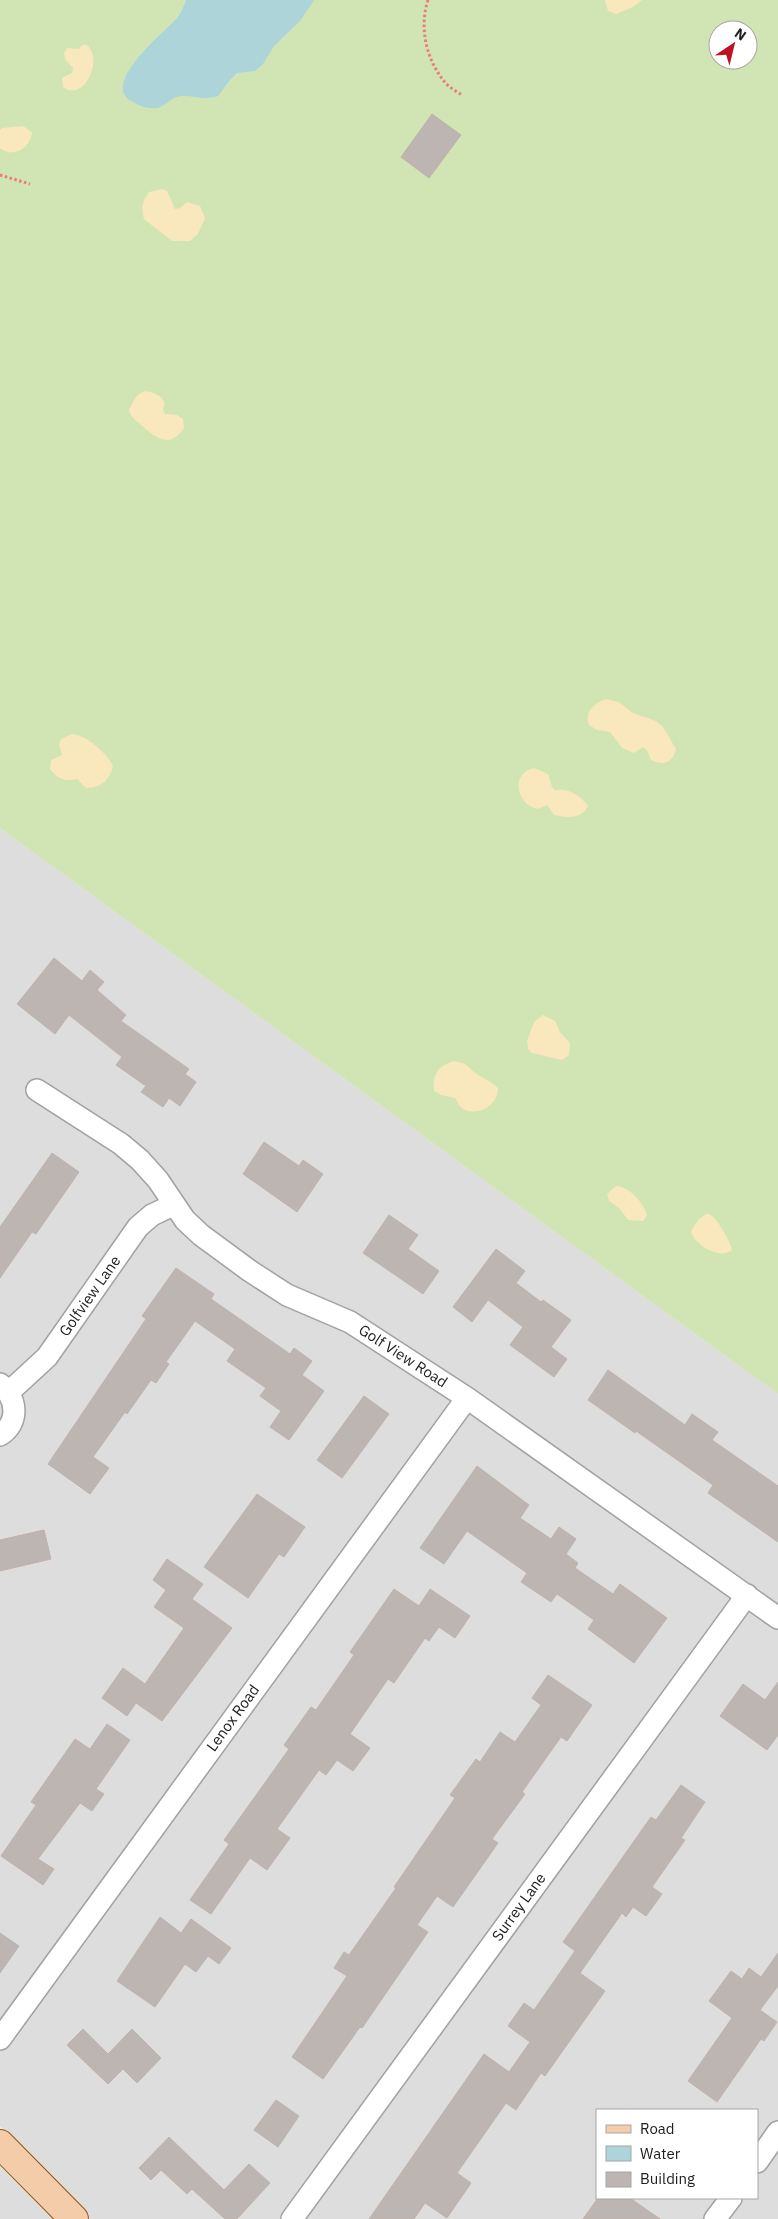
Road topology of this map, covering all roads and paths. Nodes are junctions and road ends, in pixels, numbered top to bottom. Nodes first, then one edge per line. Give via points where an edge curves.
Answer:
1 (428, 0) edge
2 (462, 96) dead end
3 (0, 175) edge
4 (30, 184) dead end
5 (37, 1090) dead end
6 (174, 1205) junction
7 (4, 1388) edge
8 (467, 1398) junction
9 (0, 1435) edge
10 (747, 1595) junction
11 (778, 1618) edge
12 (0, 2038) edge
13 (778, 2132) edge
14 (0, 2144) edge
15 (758, 2161) edge
16 (730, 2199) edge
17 (74, 2219) edge
18 (292, 2219) edge
19 (715, 2219) edge

1 - 2 path via 424,26 430,56 445,83
3 - 4 path
5 - 6 street, Golf View Road via 122,1144 158,1180
6 - 7 street, Golfview Lane via 152,1215 138,1228 47,1357
6 - 8 street, Golf View Road via 201,1235 250,1271 287,1295 350,1322
7 - 9 street, Golfview Lane via 13,1401 15,1412 10,1425
8 - 10 street, Golf View Road
8 - 12 street, Lenox Road
10 - 11 street, Golf View Road
10 - 18 street, Surrey Lane
13 - 15 street
14 - 17 main road
16 - 19 street

